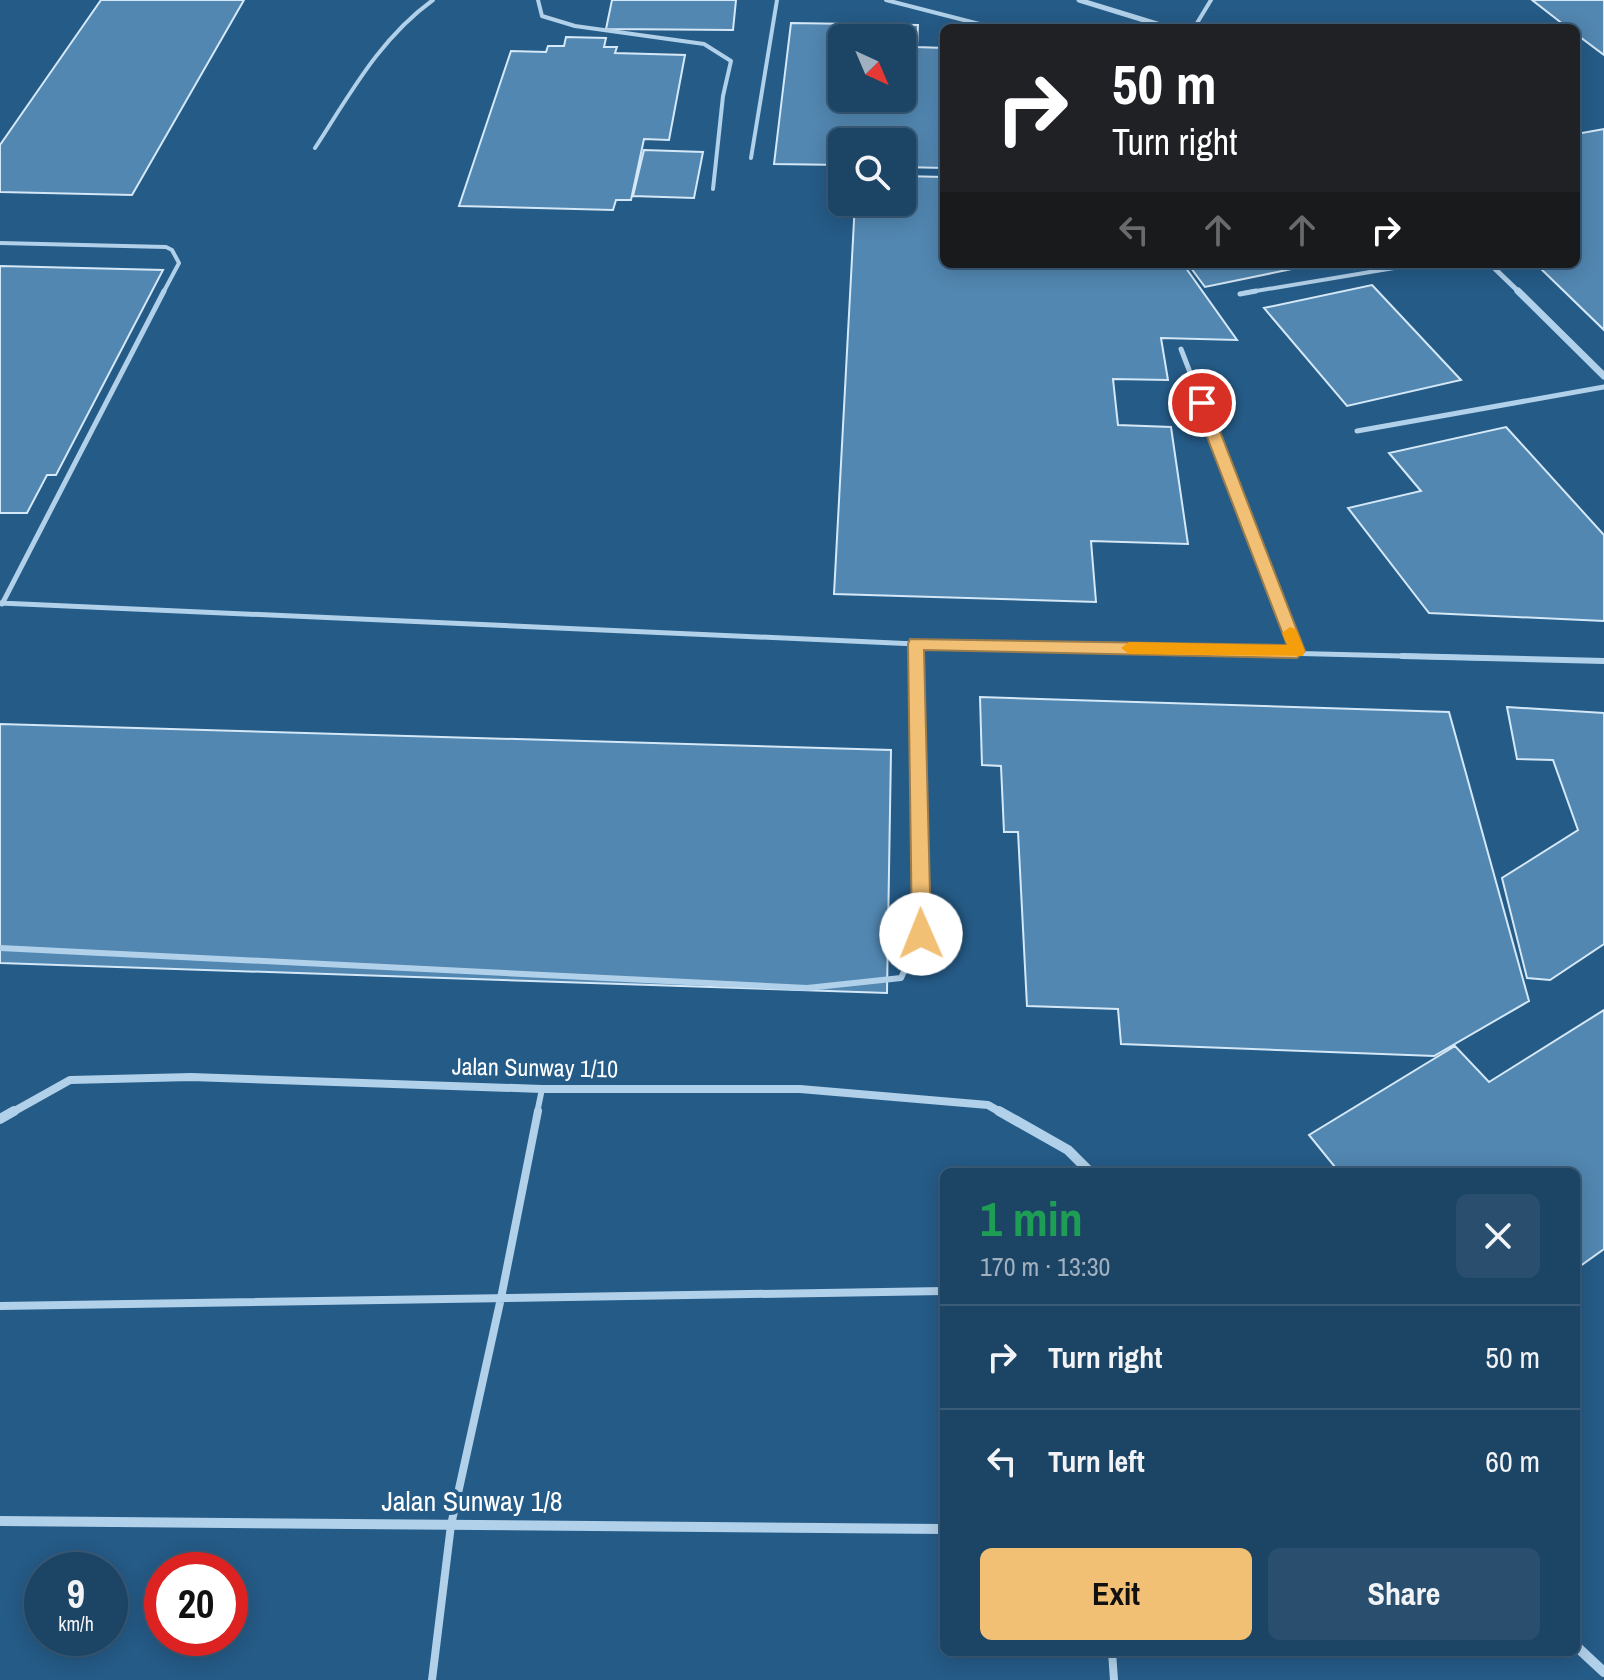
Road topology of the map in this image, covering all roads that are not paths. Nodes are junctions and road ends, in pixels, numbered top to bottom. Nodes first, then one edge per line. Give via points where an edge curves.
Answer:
1 (433, 0) edge
2 (538, 0) edge
3 (777, 0) edge
4 (886, 0) edge
5 (1079, 0) edge
6 (1211, 0) edge
7 (979, 24) edge
8 (1157, 24) edge
9 (1196, 24) edge
10 (315, 148) dead end
11 (751, 158) dead end
12 (713, 189) dead end
13 (0, 243) edge
14 (1394, 268) edge
15 (1494, 268) edge
16 (1240, 294) dead end
17 (1181, 349) dead end
18 (1604, 376) edge
19 (1604, 387) edge
20 (1357, 431) dead end
21 (1, 604) edge
22 (916, 644) junction
23 (1297, 651) junction
24 (1604, 661) edge
25 (0, 948) edge
26 (542, 1089) junction
27 (0, 1119) edge
28 (1086, 1168) edge
29 (940, 1291) edge
30 (501, 1298) junction
31 (0, 1306) edge
32 (0, 1521) edge
33 (451, 1525) junction
34 (940, 1529) edge
35 (1580, 1650) edge
36 (1112, 1656) edge
37 (1604, 1672) edge
38 (432, 1680) edge
39 (1114, 1680) edge

1 - 10 lane via 414,12 385,45
2 - 12 lane via 542,16 575,26 704,44 731,61
3 - 11 lane
4 - 7 lane
5 - 8 street
6 - 9 lane
13 - 21 lane via 166,247 179,263
14 - 16 lane
15 - 18 street
17 - 23 lane
19 - 20 lane
21 - 22 lane
22 - 23 lane
22 - 25 lane via 921,934 901,978 807,988
23 - 24 lane
26 - 27 street, Jalan Sunway 1/10 via 191,1077 70,1080
26 - 28 street, Jalan Sunway 1/10 via 800,1089 988,1105 1068,1150
26 - 30 lane
29 - 30 lane
30 - 31 lane
30 - 33 lane
32 - 33 street, Jalan Sunway 1/8
33 - 34 street, Jalan Sunway 1/8
33 - 38 lane
35 - 37 street
36 - 39 lane

